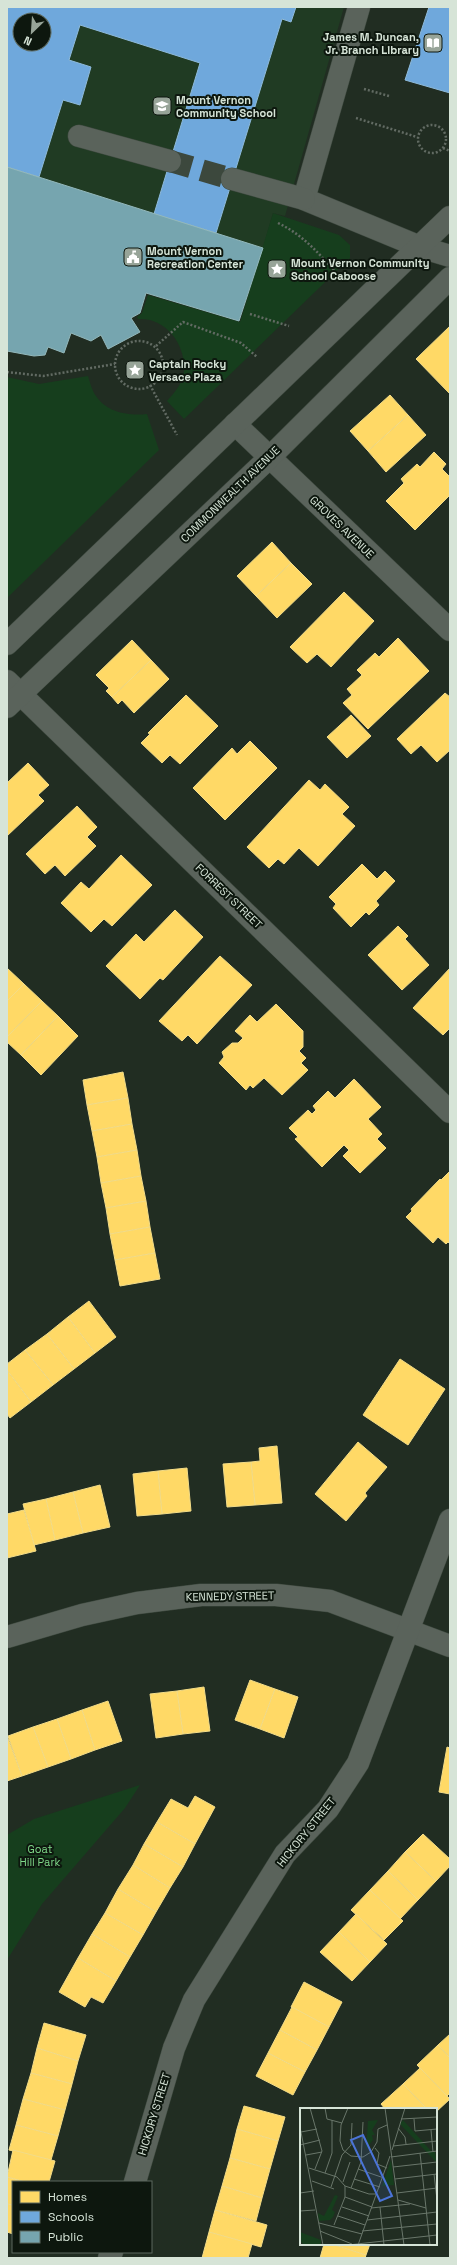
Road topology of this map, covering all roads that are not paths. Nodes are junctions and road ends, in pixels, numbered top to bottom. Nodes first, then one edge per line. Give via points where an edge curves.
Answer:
1 (359, 7) edge
2 (79, 136) dead end
3 (170, 161) tunnel mouth
4 (232, 179) tunnel mouth
5 (304, 199) junction
6 (450, 217) edge
7 (420, 247) junction
8 (450, 256) edge
9 (450, 278) edge
10 (235, 424) junction
11 (269, 458) junction
12 (450, 630) edge
13 (7, 644) edge
14 (12, 694) edge
15 (450, 1112) edge
16 (450, 1520) edge
17 (407, 1630) junction
18 (7, 1637) edge
19 (450, 1646) edge
20 (135, 2181) edge

1 - 5 street
2 - 3 street
4 - 5 street
5 - 7 street
6 - 7 street
7 - 8 street
7 - 10 street
9 - 11 street, COMMONWEALTH AVENUE
10 - 11 street, GROVES AVENUE
10 - 13 street
11 - 12 street, GROVES AVENUE
11 - 14 street, COMMONWEALTH AVENUE
14 - 15 street, FORREST STREET
16 - 17 street, HICKORY STREET
17 - 18 street, KENNEDY STREET via 330,1601 276,1595 201,1595 137,1603 82,1615
17 - 19 street, KENNEDY STREET
17 - 20 street, HICKORY STREET via 358,1764 328,1809 285,1854 194,2000 174,2048

